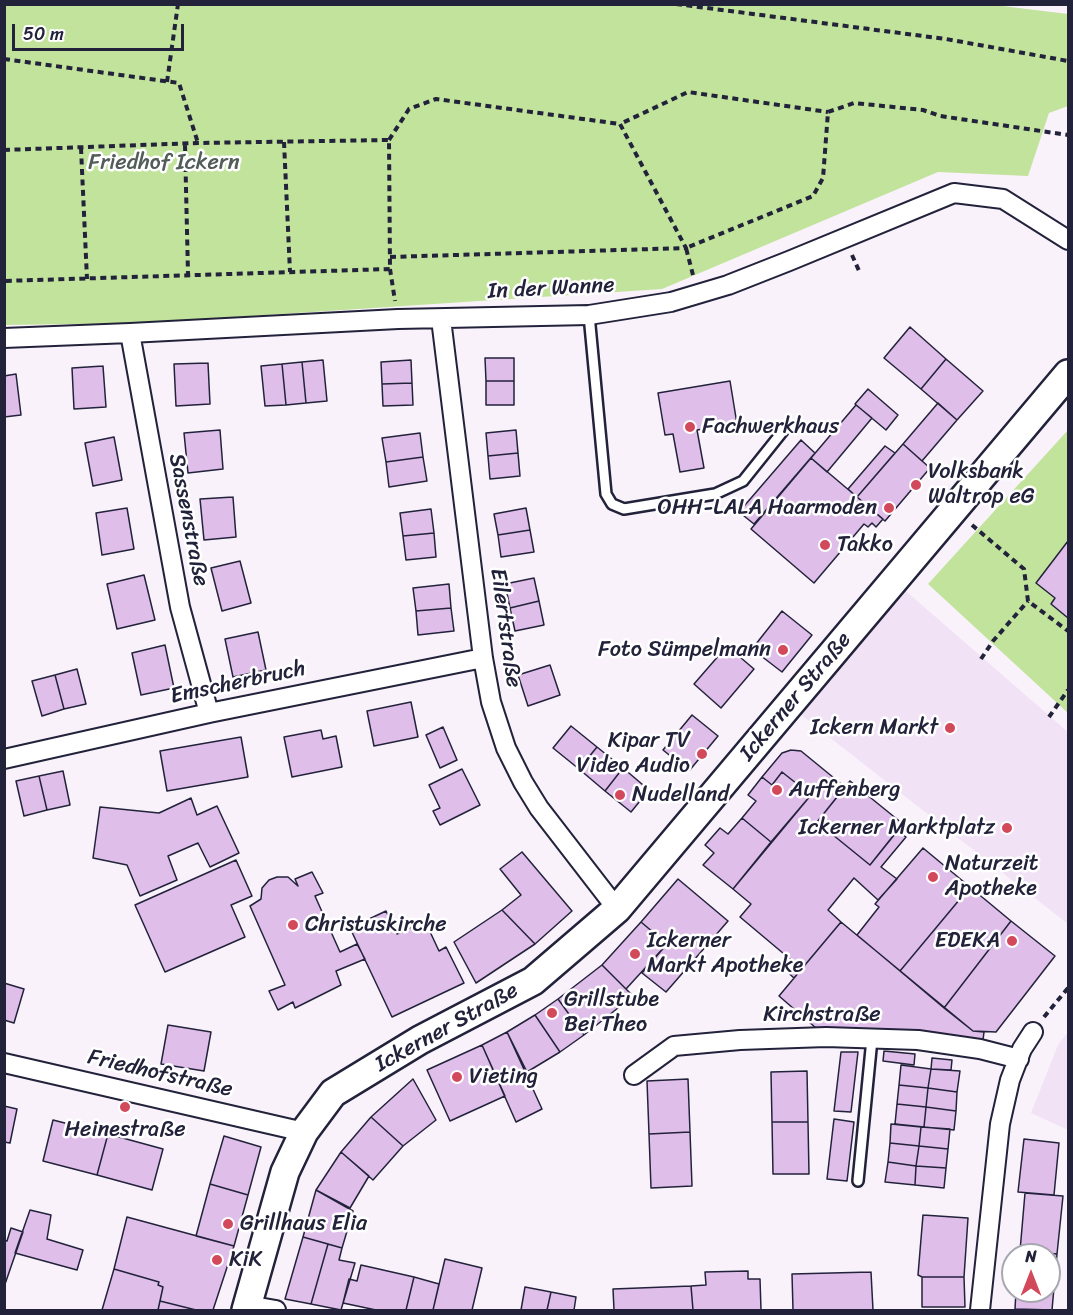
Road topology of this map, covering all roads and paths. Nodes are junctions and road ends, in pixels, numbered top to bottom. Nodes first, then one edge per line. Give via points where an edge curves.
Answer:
1 (178, 4) edge
2 (676, 4) edge
3 (4, 59) edge
4 (1068, 61) edge
5 (166, 82) junction
6 (828, 112) junction
7 (620, 124) junction
8 (1068, 135) edge
9 (389, 140) junction
10 (284, 142) junction
11 (198, 143) junction
12 (185, 145) junction
13 (81, 148) junction
14 (4, 150) edge
15 (1068, 240) edge
16 (686, 248) junction
17 (390, 257) junction
18 (390, 269) junction
19 (290, 272) junction
20 (188, 274) junction
21 (87, 279) junction
22 (4, 281) edge
23 (698, 294) junction
24 (589, 315) junction
25 (398, 319) junction
26 (441, 319) junction
27 (130, 333) junction
28 (4, 338) edge
29 (1068, 374) edge
30 (783, 431) dead end
31 (953, 509) junction
32 (1028, 601) junction
33 (1068, 631) edge
34 (483, 658) junction
35 (981, 659) dead end
36 (1068, 690) edge
37 (208, 713) junction
38 (1049, 717) dead end
39 (4, 759) edge
40 (617, 909) junction
41 (1068, 988) edge
42 (1033, 1032) joint
43 (872, 1039) junction
44 (1019, 1059) junction
45 (4, 1063) edge
46 (634, 1076) dead end
47 (304, 1132) junction
48 (858, 1181) dead end
49 (247, 1308) edge
50 (276, 1311) edge
51 (980, 1311) edge

1 - 5 path
2 - 4 path via 946,39
3 - 5 path
5 - 11 path via 178,83
6 - 7 path via 688,92
6 - 8 path via 855,103
6 - 16 path via 823,178 813,196
7 - 9 path via 436,99 409,109
7 - 16 path
9 - 10 path
9 - 17 path
10 - 11 path
10 - 19 path
11 - 12 path
12 - 13 path
12 - 20 path
13 - 14 path
13 - 21 path
15 - 23 street, In der Wanne via 1003,199 954,193
16 - 17 path
16 - 23 path
17 - 18 path
18 - 19 path
18 - 25 path
19 - 20 path
20 - 21 path
21 - 22 path
23 - 24 street, In der Wanne
24 - 26 street, In der Wanne
24 - 30 lane via 606,494 612,504 624,509 715,494 743,481
25 - 26 street, In der Wanne
25 - 27 street, In der Wanne
26 - 34 street, Eilertstraße
27 - 28 street, In der Wanne
27 - 37 street, Sassenstraße via 180,607
29 - 31 main road, Ickerner Straße
31 - 32 path via 1024,569
31 - 40 main road, Ickerner Straße
32 - 33 path
32 - 35 path
34 - 37 street, Emscherbruch
34 - 40 street, Eilertstraße via 491,702 506,748 523,782
36 - 38 path
37 - 39 street, Emscherbruch
40 - 47 main road, Ickerner Straße via 533,981 420,1040 333,1093
41 - 42 path
42 - 44 street
43 - 44 street, Kirchstraße via 918,1040
43 - 46 street, Kirchstraße via 740,1040 674,1046
43 - 48 lane
44 - 51 street via 1000,1124
45 - 47 street, Friedhofstraße
47 - 49 main road, Ickerner Straße via 285,1172
49 - 50 street

